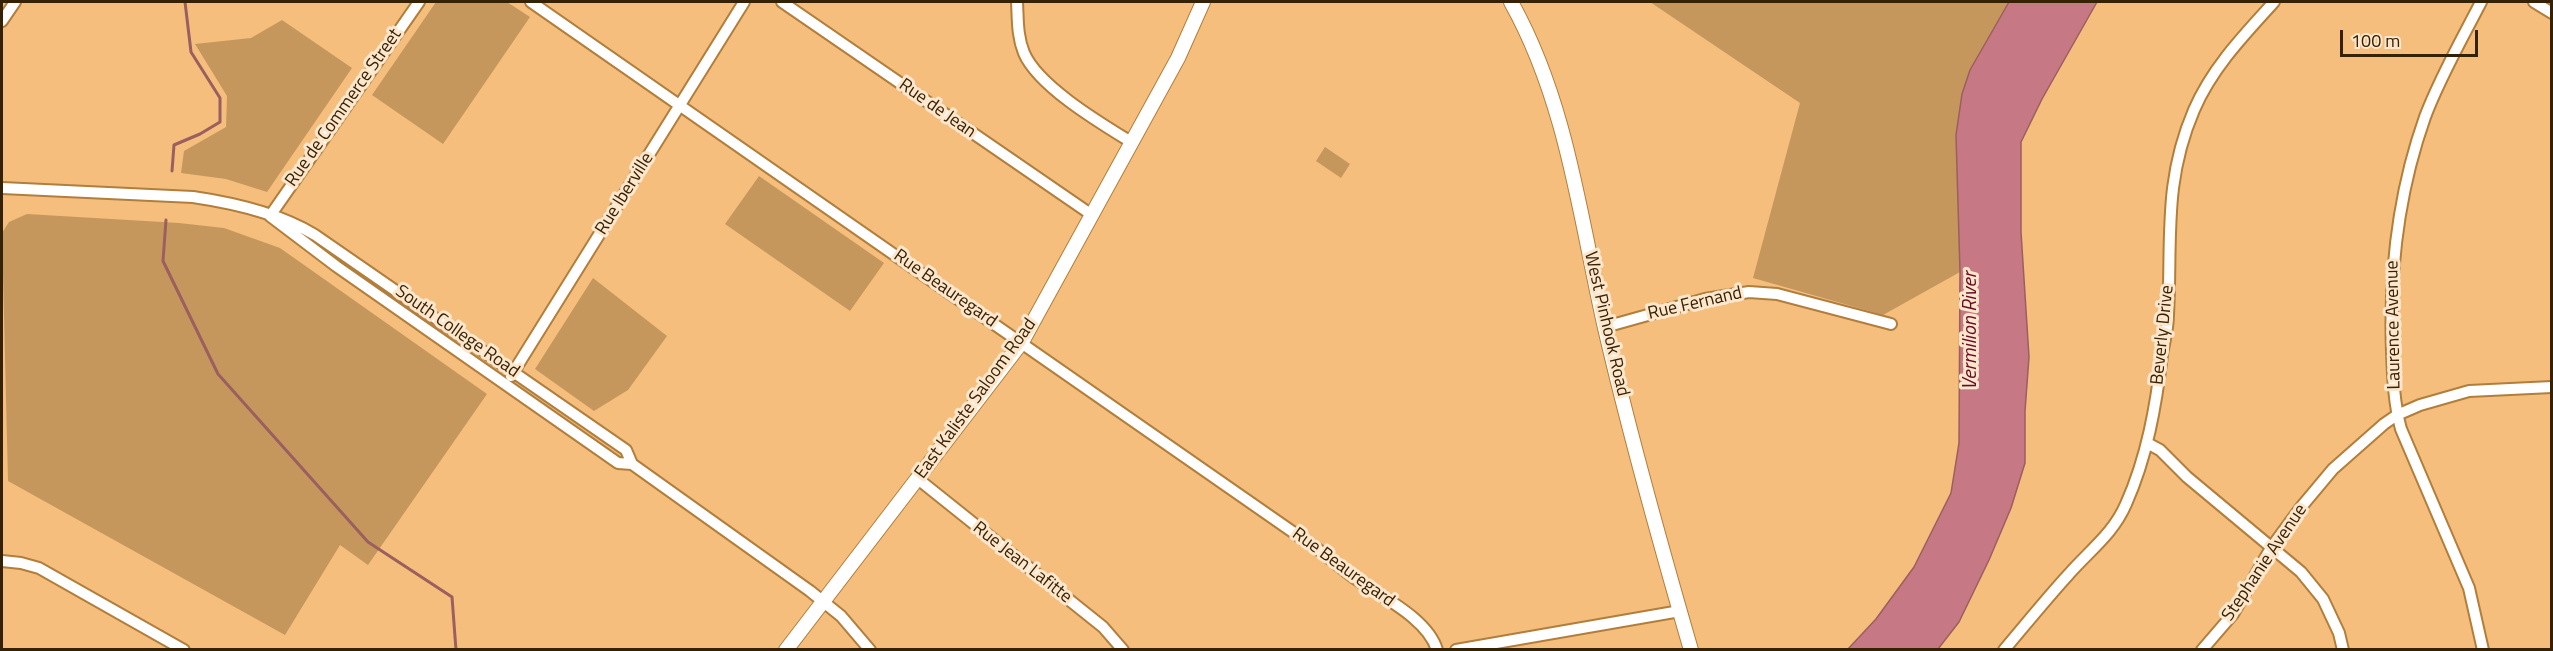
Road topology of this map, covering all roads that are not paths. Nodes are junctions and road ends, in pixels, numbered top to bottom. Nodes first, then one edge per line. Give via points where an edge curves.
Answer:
1 (15, 2) edge
2 (418, 2) edge
3 (531, 2) edge
4 (744, 2) edge
5 (782, 2) edge
6 (1017, 2) edge
7 (1203, 2) edge
8 (1511, 2) edge
9 (2274, 2) edge
10 (2481, 2) edge
11 (2534, 2) edge
12 (2552, 13) edge
13 (2, 21) edge
14 (681, 104) junction
15 (1131, 142) junction
16 (2, 188) edge
17 (1092, 215) junction
18 (270, 216) junction
19 (1891, 324) dead end
20 (1605, 327) junction
21 (1022, 342) junction
22 (513, 372) junction
23 (506, 385) junction
24 (2552, 387) edge
25 (2397, 415) junction
26 (2147, 443) junction
27 (632, 465) junction
28 (918, 480) junction
29 (2271, 548) junction
30 (2, 561) edge
31 (823, 602) junction
32 (1680, 611) junction
33 (184, 650) edge
34 (786, 650) edge
35 (870, 650) edge
36 (1123, 650) edge
37 (1437, 650) edge
38 (1456, 650) edge
39 (1691, 650) edge
40 (2004, 650) edge
41 (2202, 650) edge
42 (2343, 650) edge
43 (2483, 650) edge

1 - 13 street
2 - 18 street, Rue de Commerce Street
3 - 14 street, Rue Beauregard
4 - 14 street, Rue Iberville
5 - 17 street, Rue de Jean
6 - 15 street via 1020,42 1033,70
7 - 15 main road, East Kaliste Saloom Road via 1178,58
8 - 20 main road, West Pinhook Road via 1542,66 1559,122
9 - 26 street, Beverly Drive via 2222,62 2200,97 2185,133 2170,199 2168,318
10 - 25 street, Laurence Avenue via 2425,116 2402,204 2391,290
11 - 12 street
14 - 21 street, Rue Beauregard
14 - 22 street, Rue Iberville
15 - 17 main road, East Kaliste Saloom Road
16 - 18 street, South College Road via 193,197
17 - 21 main road, East Kaliste Saloom Road
18 - 22 street, South College Road via 315,235
18 - 23 street, South College Road
19 - 20 street, Rue Fernand via 1777,294 1749,292 1705,299
20 - 32 main road, West Pinhook Road
21 - 28 main road, East Kaliste Saloom Road
21 - 37 street, Rue Beauregard via 1415,620 1430,634
22 - 23 street, Rue Iberville
22 - 27 street, South College Road via 626,450
23 - 27 street, South College Road via 618,463
24 - 25 street, Stephanie Avenue via 2469,391
25 - 29 street, Stephanie Avenue via 2333,470
25 - 43 street, Laurence Avenue via 2469,588
26 - 29 street via 2160,450
26 - 40 street, Beverly Drive via 2115,526
27 - 31 street, South College Road
28 - 31 main road, East Kaliste Saloom Road
28 - 36 street, Rue Jean Lafitte via 1103,627
29 - 41 street, Stephanie Avenue via 2233,614
29 - 42 street via 2314,586 2334,621
30 - 33 street via 39,568
31 - 34 main road, East Kaliste Saloom Road
31 - 35 street, South College Road via 854,628
32 - 38 street
32 - 39 main road, West Pinhook Road

